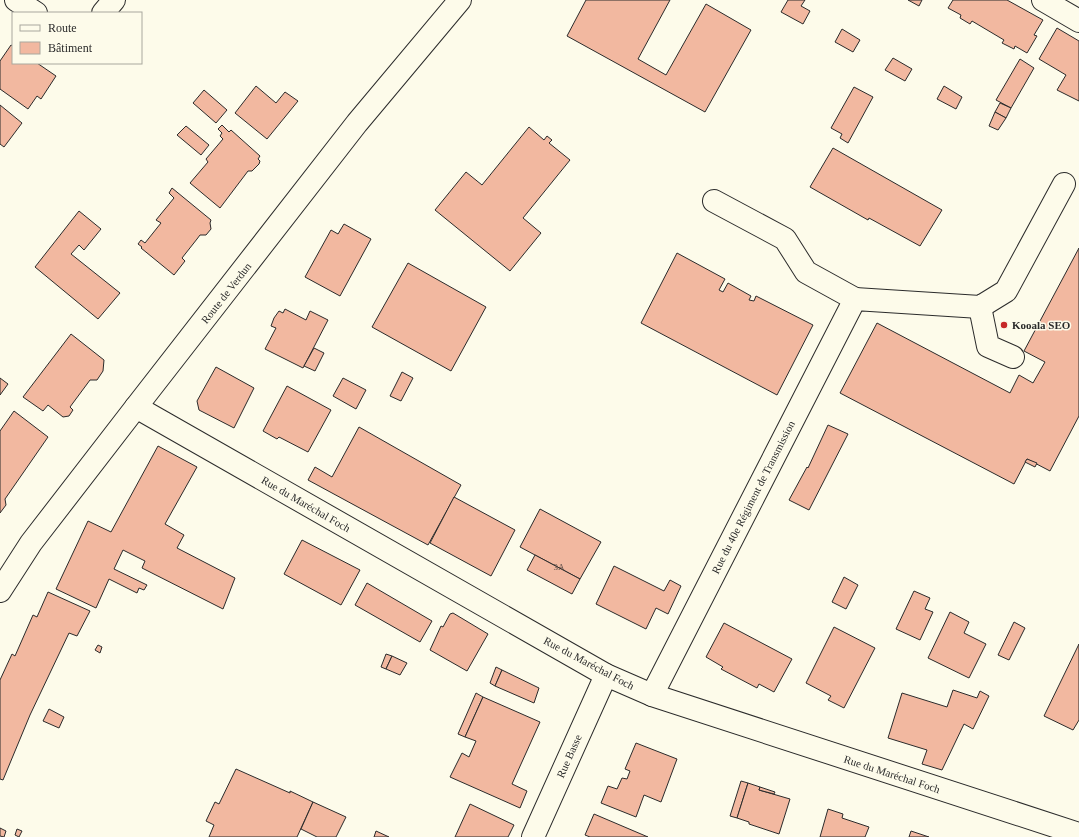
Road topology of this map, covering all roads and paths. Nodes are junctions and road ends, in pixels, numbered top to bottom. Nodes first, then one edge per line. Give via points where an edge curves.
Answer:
1 (16, 0) edge
2 (114, 0) edge
3 (460, 0) edge
4 (1043, 0) edge
5 (34, 12) edge
6 (104, 12) edge
7 (1079, 21) edge
8 (1064, 184) dead end
9 (714, 201) dead end
10 (855, 299) junction
11 (980, 307) junction
12 (1013, 357) dead end
13 (136, 407) junction
14 (0, 591) edge
15 (606, 675) junction
16 (652, 695) junction
17 (1078, 831) edge
18 (533, 837) edge

1 - 5 street
2 - 6 street
3 - 13 street, Route de Verdun via 358,123
4 - 7 street
8 - 11 street via 1006,291
9 - 10 street via 785,239 806,272
10 - 11 street
10 - 16 street, Rue du 40e Régiment de Transmission
11 - 12 street via 988,346
13 - 14 street, Route de Verdun via 31,543
13 - 15 street, Rue du Maréchal Foch
15 - 16 street, Rue du Maréchal Foch
15 - 18 street, Rue Basse
16 - 17 street, Rue du Maréchal Foch

